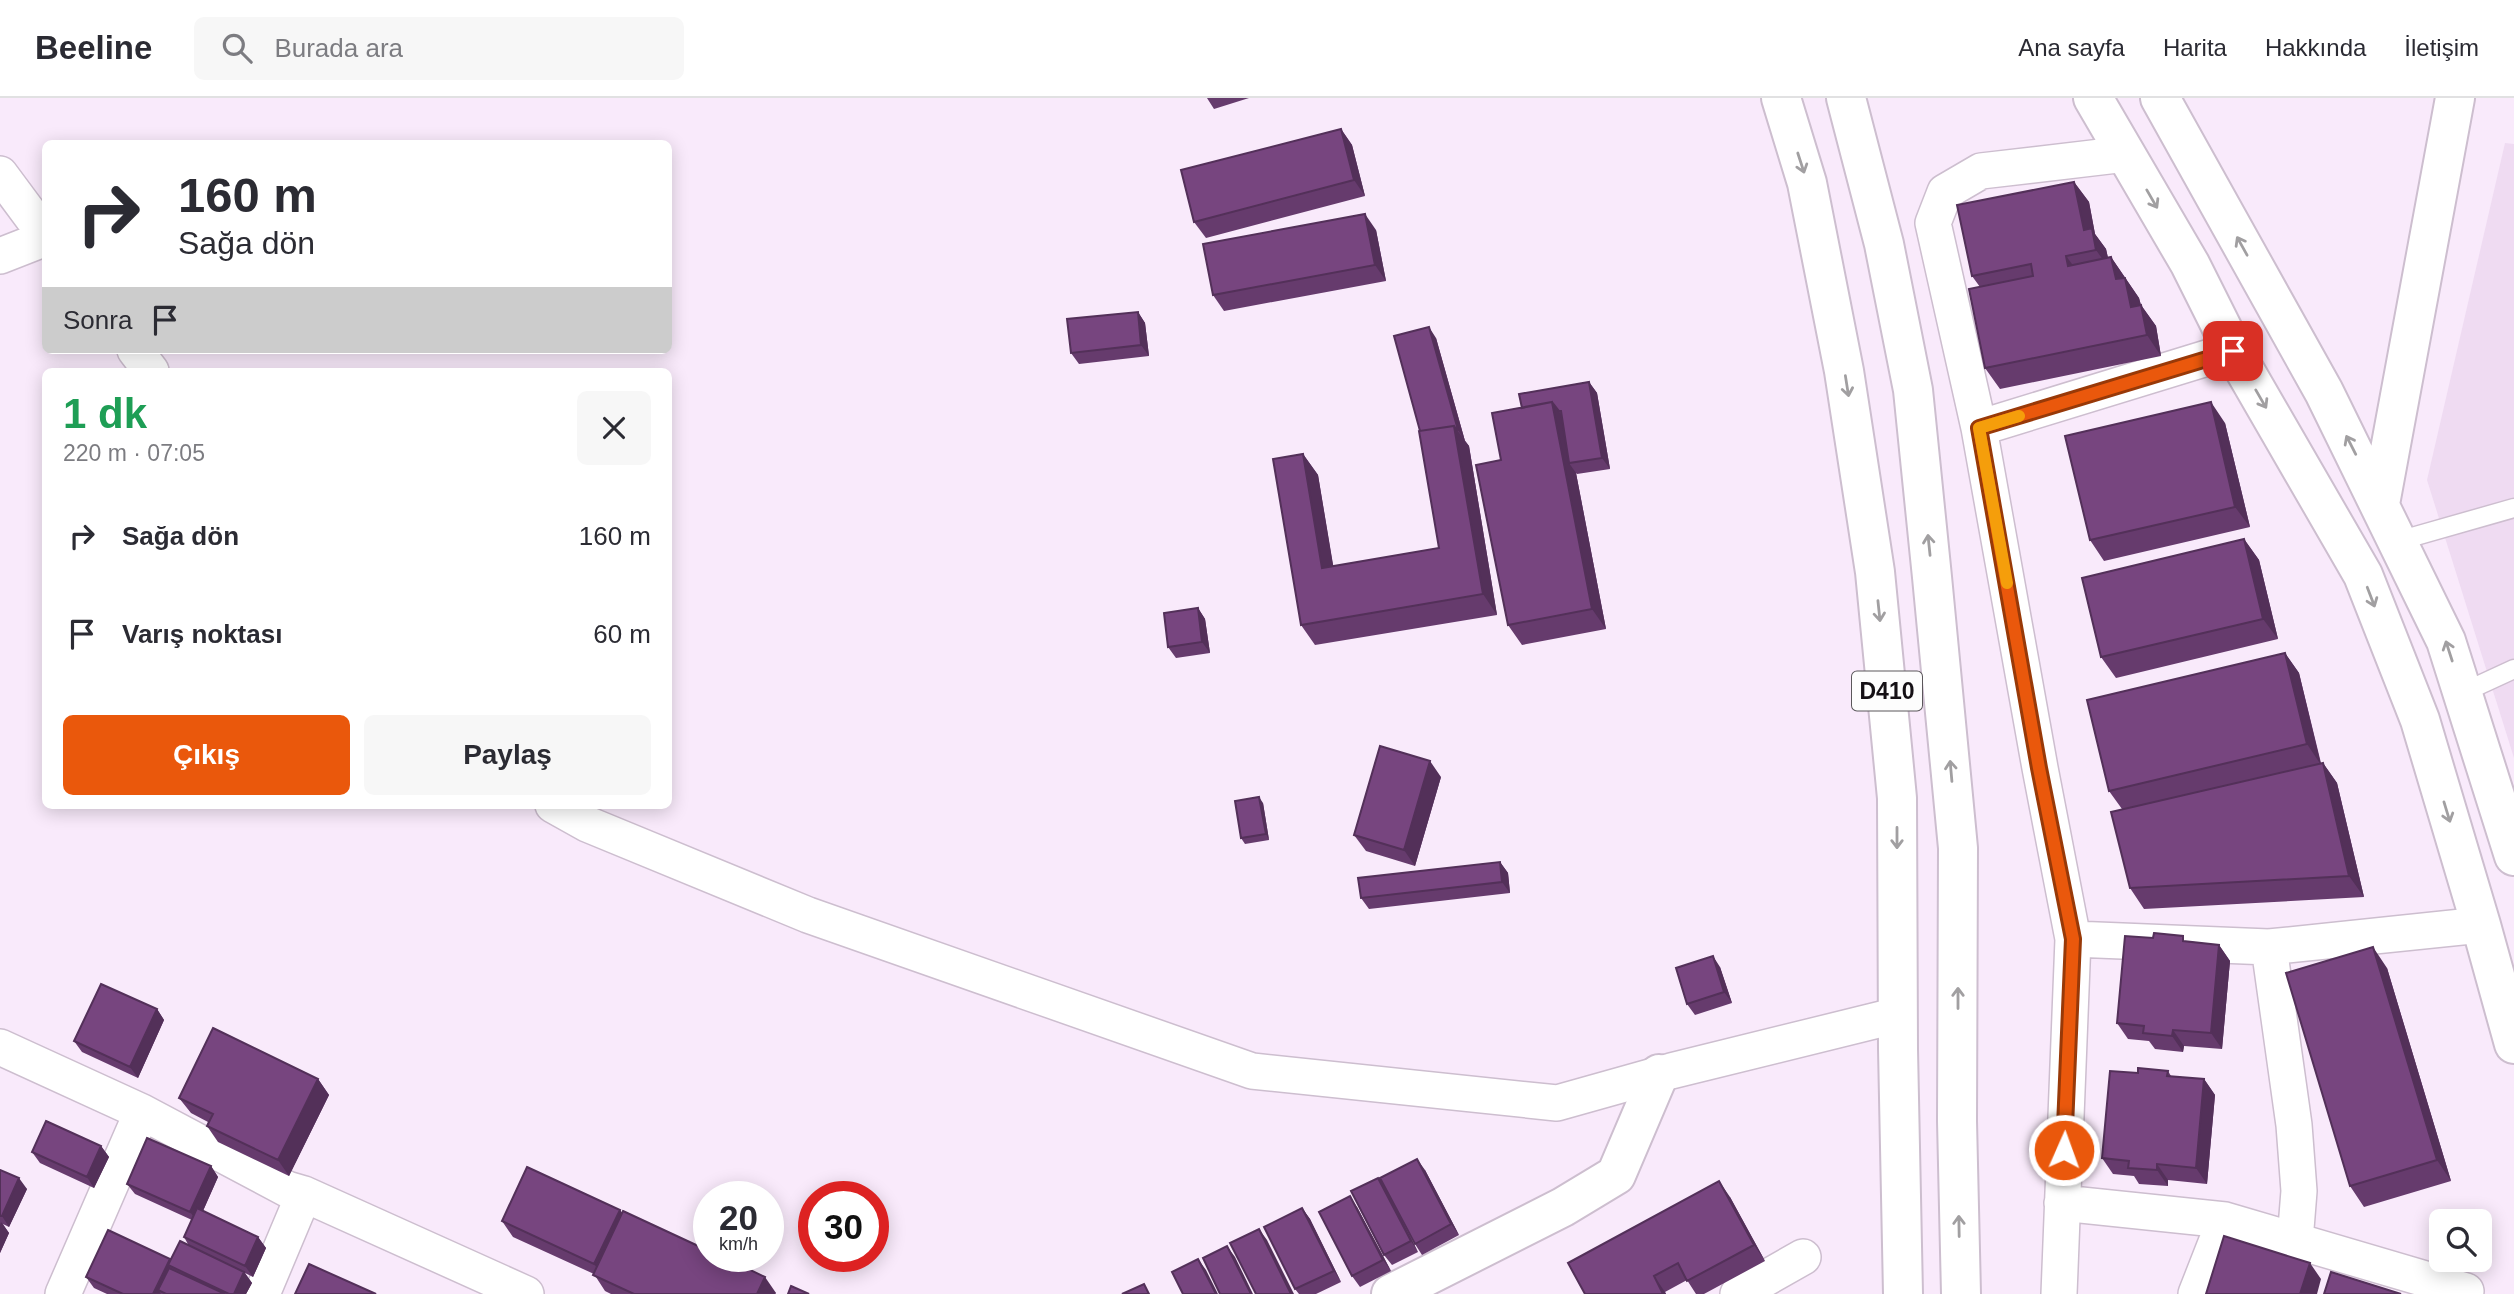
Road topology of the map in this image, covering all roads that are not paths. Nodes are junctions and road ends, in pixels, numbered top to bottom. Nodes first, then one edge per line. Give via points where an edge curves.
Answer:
1 (1780, 98) edge
2 (1846, 98) edge
3 (2093, 98) edge
4 (2160, 98) edge
5 (2455, 98) edge
6 (2126, 154) junction
7 (0, 174) edge
8 (42, 232) edge
9 (42, 239) edge
10 (0, 256) edge
11 (2233, 351) junction
12 (138, 354) edge
13 (149, 368) edge
14 (1979, 428) junction
15 (2380, 504) junction
16 (2514, 508) edge
17 (2398, 541) junction
18 (2514, 669) edge
19 (2462, 693) junction
20 (560, 809) edge
21 (2514, 856) edge
22 (2481, 925) junction
23 (2073, 939) junction
24 (2269, 947) junction
25 (1898, 1015) junction
26 (2514, 1044) edge
27 (0, 1047) edge
28 (1659, 1074) junction
29 (142, 1112) junction
30 (304, 1194) junction
31 (2062, 1203) junction
32 (2225, 1220) junction
33 (2295, 1241) junction
34 (1803, 1257) dead end
35 (1440, 1283) edge
36 (63, 1294) edge
37 (262, 1294) edge
38 (526, 1294) edge
39 (1391, 1294) edge
40 (1738, 1294) edge
41 (1903, 1294) edge
42 (1961, 1294) edge
43 (2059, 1294) edge
44 (2196, 1294) edge
45 (2465, 1294) edge

1 -> 25 main road, D410 via 1807,183 1844,371 1875,572 1897,798
42 -> 2 main road, D410 via 1958,848 1933,577 1913,390 1884,244
3 - 6 main road
15 -> 4 main road via 2324,392
5 - 15 main road
6 -> 11 main road via 2190,264
6 - 14 street via 1981,171 1945,192 1933,223
7 - 8 street
9 - 10 street
11 - 14 street
11 -> 22 main road via 2363,575 2420,720
12 - 13 street
14 - 23 street
15 - 17 main road
16 - 17 lane
19 -> 17 main road via 2446,641
18 - 19 lane
19 - 21 main road
20 - 28 street via 808,915 1252,1071 1558,1103
22 - 24 street
22 - 26 main road
23 - 24 street
23 - 31 street
24 - 33 street via 2294,1125 2299,1191
25 - 28 street
25 - 41 main road, D410
27 - 29 street
28 - 35 main road via 1616,1175
29 - 30 street
29 - 36 street
30 - 37 street
30 - 38 street
31 - 32 street
31 - 43 street
32 - 33 street
32 - 44 street
33 - 45 street
34 - 40 street
35 - 39 main road

